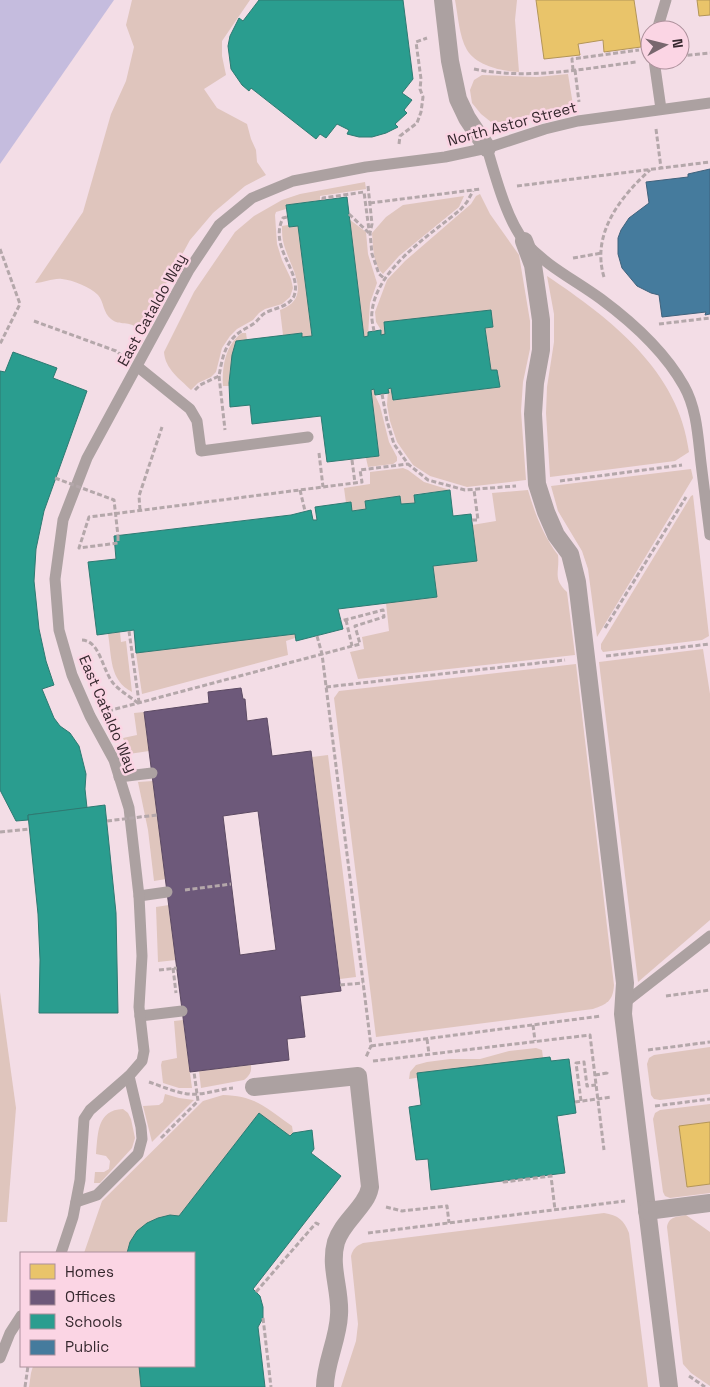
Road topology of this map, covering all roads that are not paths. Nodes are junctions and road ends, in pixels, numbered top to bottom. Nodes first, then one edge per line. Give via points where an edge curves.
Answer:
1 (443, 0) edge
2 (666, 0) edge
3 (660, 20) edge
4 (655, 70) edge
5 (710, 103) edge
6 (657, 110) junction
7 (487, 148) junction
8 (293, 181) joint
9 (524, 241) junction
10 (138, 367) junction
11 (308, 437) road end
12 (710, 534) edge
13 (152, 773) dead end
14 (120, 777) junction
15 (167, 892) road end
16 (139, 896) junction
17 (710, 936) edge
18 (623, 1004) junction
19 (180, 1011) road end
20 (140, 1016) junction
21 (130, 1076) junction
22 (254, 1088) road end
23 (76, 1202) junction
24 (710, 1203) edge
25 (646, 1205) junction
26 (61, 1252) edge
27 (20, 1318) edge
28 (0, 1358) edge
29 (325, 1387) edge
30 (669, 1387) edge

1 - 7 street via 451,64 461,105
2 - 3 lane
4 - 6 lane
5 - 6 lane, North Astor Street
6 - 7 lane, North Astor Street via 545,128
7 - 8 lane, North Astor Street
7 - 9 lane via 498,184
8 - 10 lane, East Cataldo Way via 252,198 218,225 189,270
9 - 12 lane via 546,262 634,327 667,361 684,387 698,431
9 - 18 street via 533,265 542,320 533,414 537,484 556,535 570,554 574,568 625,983
10 - 11 lane via 190,409 197,421 201,451
10 - 14 lane, East Cataldo Way via 87,458 63,520 55,579 59,630 72,675
13 - 14 lane
14 - 16 lane, East Cataldo Way via 128,808
15 - 16 lane
16 - 20 lane, East Cataldo Way
17 - 18 lane
18 - 25 street
19 - 20 lane
20 - 21 lane, East Cataldo Way via 144,1052 142,1061
21 - 23 lane, East Cataldo Way via 84,1119
21 - 23 lane via 141,1127 138,1154 97,1195
22 - 29 street via 358,1076 370,1187 365,1200 342,1230 333,1259 340,1314
23 - 26 lane, East Cataldo Way
24 - 25 street
25 - 30 street
27 - 28 lane

